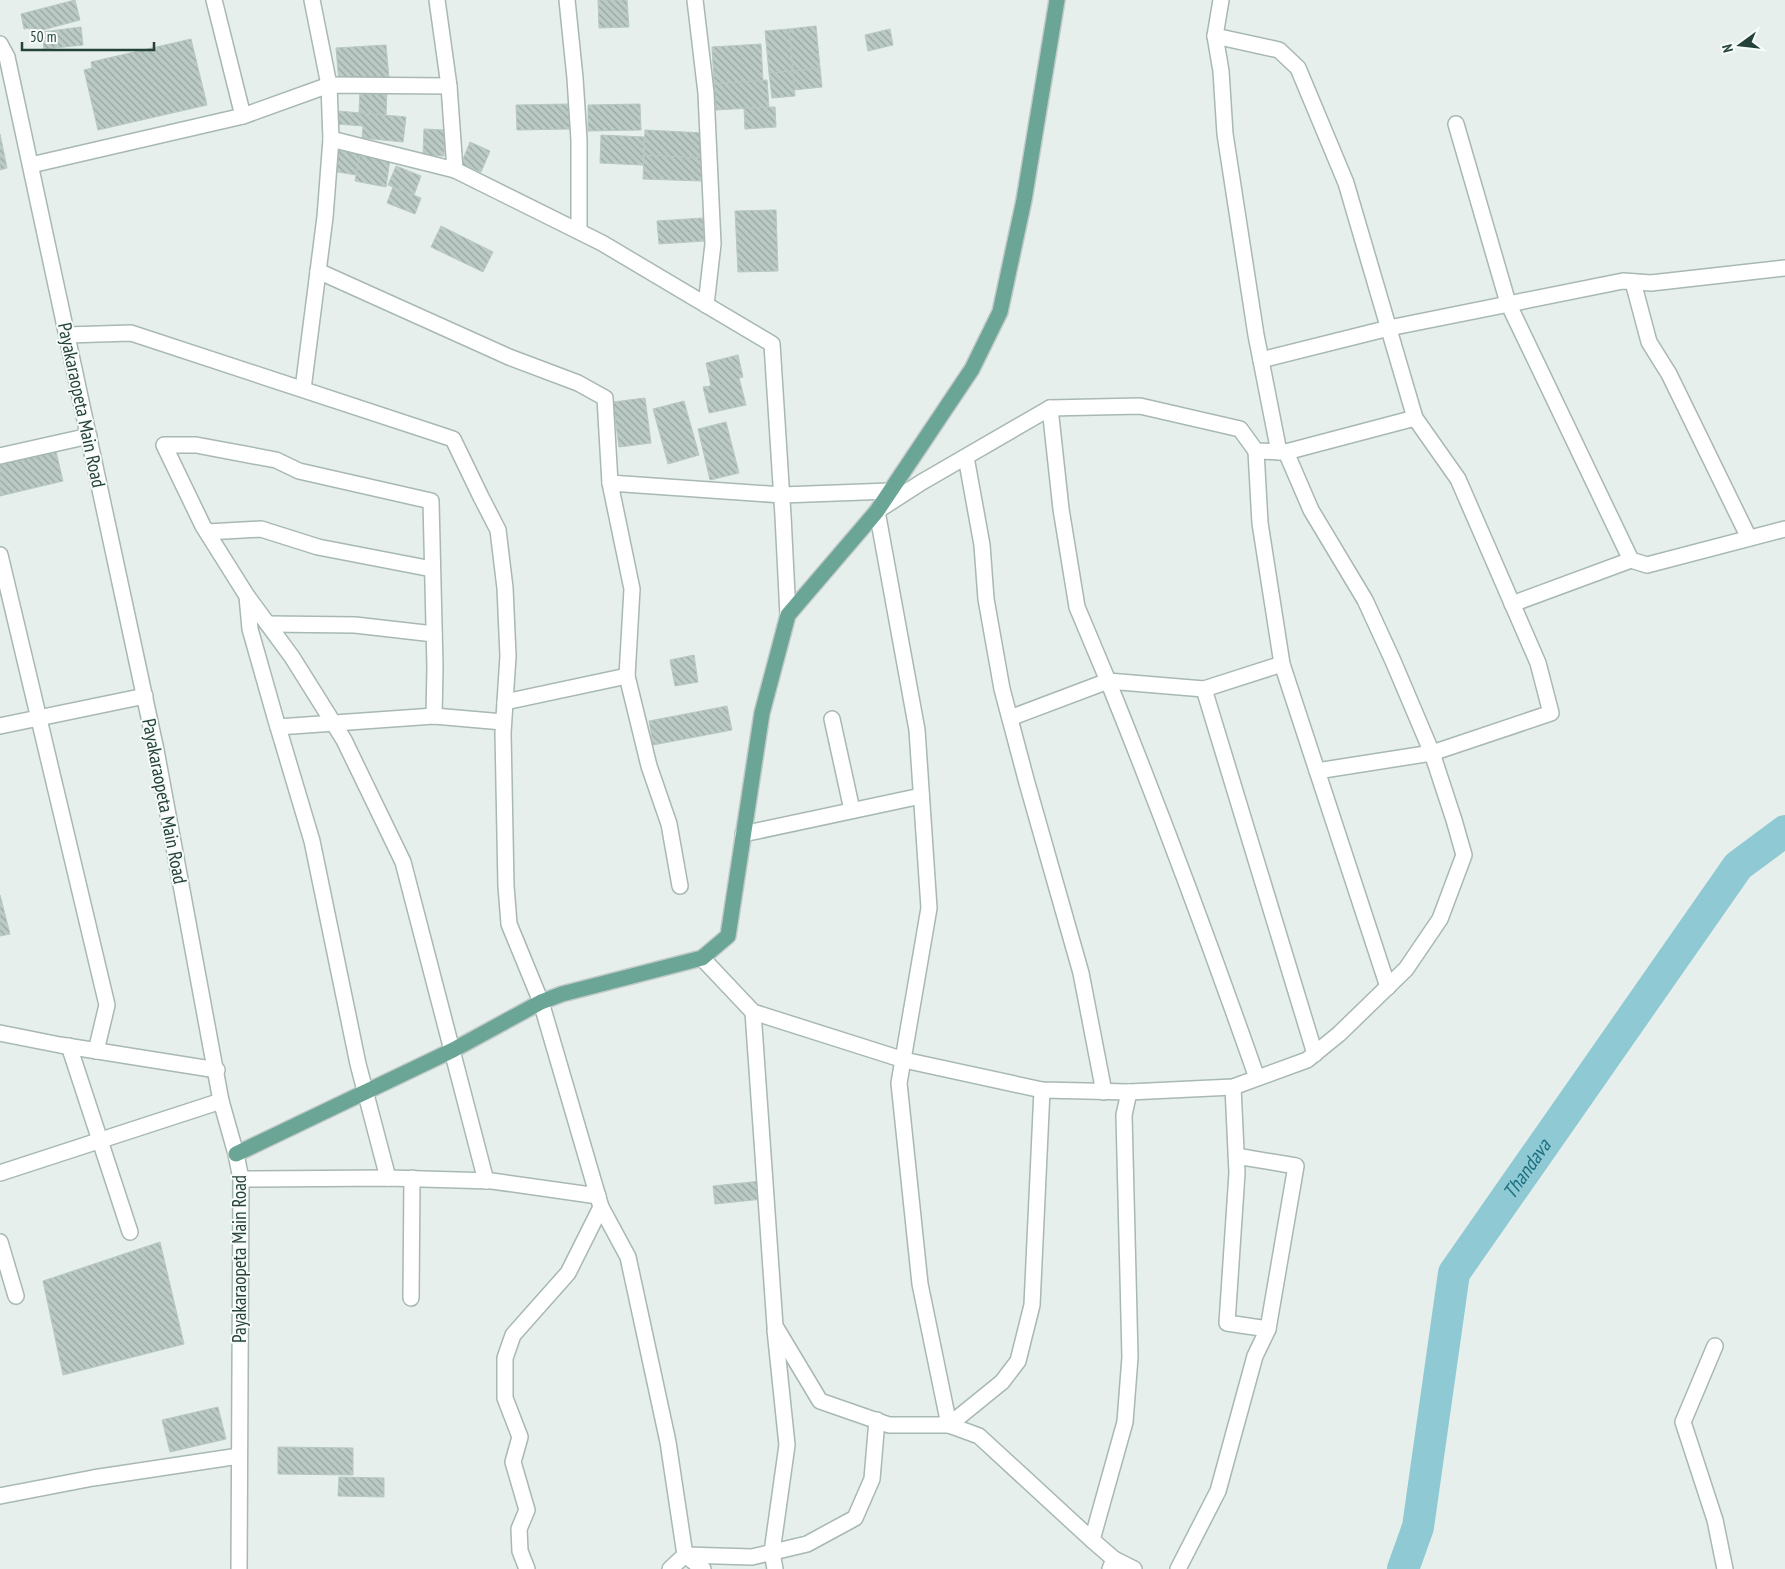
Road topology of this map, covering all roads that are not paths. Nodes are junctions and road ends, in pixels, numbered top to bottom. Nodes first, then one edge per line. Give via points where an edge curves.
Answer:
1 (214, 0) edge
2 (312, 0) edge
3 (437, 0) edge
4 (568, 0) edge
5 (695, 0) edge
6 (1058, 0) edge
7 (1221, 0) edge
8 (1215, 36) junction
9 (1, 48) edge
10 (329, 85) junction
11 (449, 86) junction
12 (243, 116) junction
13 (1456, 124) dead end
14 (331, 139) junction
15 (30, 165) junction
16 (455, 170) junction
17 (578, 231) junction
18 (1785, 268) edge
19 (318, 271) junction
20 (1633, 282) junction
21 (1508, 303) junction
22 (706, 305) junction
23 (1389, 328) junction
24 (67, 334) junction
25 (1261, 360) junction
26 (303, 389) junction
27 (1050, 408) junction
28 (1415, 418) junction
29 (89, 436) junction
30 (1256, 451) junction
31 (1282, 452) junction
32 (0, 456) edge
33 (966, 457) junction
34 (610, 482) junction
35 (890, 491) junction
36 (782, 495) junction
37 (876, 511) junction
38 (1785, 528) edge
39 (207, 532) junction
40 (1749, 538) junction
41 (0, 555) edge
42 (1631, 560) junction
43 (432, 569) junction
44 (247, 596) junction
45 (1512, 604) junction
46 (788, 615) junction
47 (268, 624) junction
48 (434, 634) junction
49 (1282, 664) junction
50 (627, 676) junction
51 (1108, 681) junction
52 (1204, 689) junction
53 (145, 696) junction
54 (505, 702) junction
55 (434, 716) junction
56 (39, 718) junction
57 (832, 718) dead end
58 (1010, 718) junction
59 (504, 722) junction
60 (333, 723) junction
61 (0, 726) edge
62 (278, 727) junction
63 (1432, 753) junction
64 (1317, 771) junction
65 (921, 796) junction
66 (852, 810) junction
67 (743, 834) junction
68 (680, 886) dead end
69 (702, 958) junction
70 (1388, 987) junction
71 (541, 1002) junction
72 (753, 1012) junction
73 (0, 1033) edge
74 (69, 1046) junction
75 (453, 1050) junction
76 (96, 1051) junction
77 (1315, 1054) junction
78 (904, 1060) junction
79 (216, 1070) junction
80 (1257, 1078) junction
81 (1233, 1087) junction
82 (1042, 1090) junction
83 (366, 1092) junction
84 (1104, 1092) junction
85 (1129, 1092) junction
86 (222, 1101) junction
87 (100, 1142) junction
88 (236, 1154) junction
89 (1236, 1156) junction
90 (0, 1173) edge
91 (388, 1178) junction
92 (412, 1178) junction
93 (241, 1179) junction
94 (486, 1180) junction
95 (599, 1201) junction
96 (130, 1232) dead end
97 (0, 1242) edge
98 (16, 1296) dead end
99 (411, 1298) dead end
100 (775, 1326) junction
101 (1268, 1329) junction
102 (1715, 1346) dead end
103 (877, 1420) junction
104 (949, 1425) junction
105 (239, 1456) junction
106 (0, 1496) edge
107 (1092, 1540) junction
108 (772, 1552) junction
109 (685, 1555) junction
110 (1112, 1564) edge
111 (239, 1569) edge
112 (527, 1569) edge
113 (670, 1569) edge
114 (703, 1569) edge
115 (775, 1569) edge
116 (1134, 1569) edge
117 (1178, 1569) edge
118 (1725, 1569) edge

1 - 12 street
2 - 10 street
3 - 11 street
4 - 17 street via 579,140
5 - 22 street via 706,93 713,244
6 - 35 main road via 1024,200 1000,312 972,369
7 - 8 street
8 - 23 street via 1280,50 1298,68 1346,183
8 - 25 street via 1222,71 1225,134
9 - 15 street, Payakaraopeta Main Road via 7,58
10 - 11 street
10 - 12 street
10 - 14 street
11 - 16 street
12 - 15 street
13 - 21 street
14 - 16 street
14 - 19 street
15 - 24 street, Payakaraopeta Main Road
16 - 17 street
17 - 22 street
18 - 20 street via 1651,283
19 - 26 street
19 - 34 street via 509,356 578,383 605,398
20 - 21 street via 1623,281
20 - 40 street via 1649,342 1669,374
21 - 23 street
21 - 42 street
22 - 36 street via 772,344
23 - 25 street
23 - 28 street
24 - 26 street via 130,333
24 - 29 street, Payakaraopeta Main Road
25 - 31 street
26 - 54 street via 453,439 498,530 508,656
27 - 30 street via 1140,406 1240,428
27 - 33 street
27 - 51 street via 1061,509 1077,607
28 - 31 street
28 - 45 street via 1458,479
29 - 32 street
29 - 53 street, Payakaraopeta Main Road
30 - 31 street
30 - 49 street via 1260,523
31 - 63 street via 1311,510 1365,600
33 - 37 street
33 - 58 street via 982,545 986,598
34 - 36 street
34 - 50 street via 632,590
35 - 36 street
35 - 37 main road
36 - 46 street
37 - 46 main road
37 - 65 street via 917,730
38 - 40 street
39 - 43 street via 261,529 318,547
39 - 43 street via 164,445 196,445 276,460 298,471 431,501
39 - 44 street
40 - 42 street via 1647,565
41 - 56 street
42 - 45 street
43 - 48 street
44 - 47 street
44 - 62 street via 250,629
45 - 63 street via 1538,663 1551,713
46 - 67 main road via 762,713
47 - 48 street via 355,625
47 - 60 street
48 - 55 street
49 - 52 street
49 - 64 street
50 - 54 street
50 - 68 street via 669,824
51 - 52 street
51 - 58 street
51 - 80 street via 1206,932
52 - 77 street
53 - 56 street
53 - 79 street, Payakaraopeta Main Road
54 - 59 street
55 - 59 street
55 - 60 street
56 - 61 street
56 - 76 street via 107,1005
57 - 66 street
58 - 84 street via 1081,973
59 - 71 street via 509,924
60 - 62 street
60 - 75 street via 403,862
62 - 83 street via 312,841
63 - 64 street
63 - 70 street via 1464,855 1440,919 1406,969
64 - 70 street
65 - 66 street
65 - 78 street via 929,908
66 - 67 street
67 - 69 main road via 728,936
69 - 71 main road
69 - 72 street
70 - 77 street
71 - 75 main road
71 - 95 street
72 - 78 street
72 - 100 street
73 - 74 street
74 - 76 street
74 - 87 street
75 - 83 main road
75 - 94 street
76 - 79 street
77 - 80 street
78 - 82 street
78 - 104 street via 899,1083 920,1284
79 - 86 street, Payakaraopeta Main Road
80 - 81 street
81 - 85 street
81 - 89 street
82 - 84 street
82 - 104 street via 1032,1305 1018,1361 1002,1382
83 - 88 main road
83 - 91 street
84 - 85 street
85 - 107 street via 1124,1115 1130,1357 1125,1422
86 - 87 street
86 - 88 street, Payakaraopeta Main Road
87 - 90 street
87 - 96 street
88 - 93 street, Payakaraopeta Main Road
89 - 101 street via 1227,1323
89 - 101 street via 1296,1166
91 - 92 street
91 - 93 street
92 - 94 street
92 - 99 street
93 - 105 street, Payakaraopeta Main Road
94 - 95 street
95 - 109 street via 628,1257 668,1442
95 - 112 street via 568,1273 513,1335 506,1358 505,1398 520,1437 513,1462 527,1510 519,1529 520,1551
97 - 98 street
100 - 103 street via 820,1401
100 - 108 street via 788,1446
101 - 117 street via 1255,1356 1218,1491
102 - 118 street via 1683,1422 1715,1520
103 - 104 street via 890,1425
103 - 108 street via 872,1479 855,1518 807,1544
104 - 107 street via 979,1436
105 - 106 street
105 - 111 street, Payakaraopeta Main Road
107 - 110 street
108 - 109 street via 752,1557
108 - 115 street
109 - 113 street
109 - 114 street
110 - 116 street

